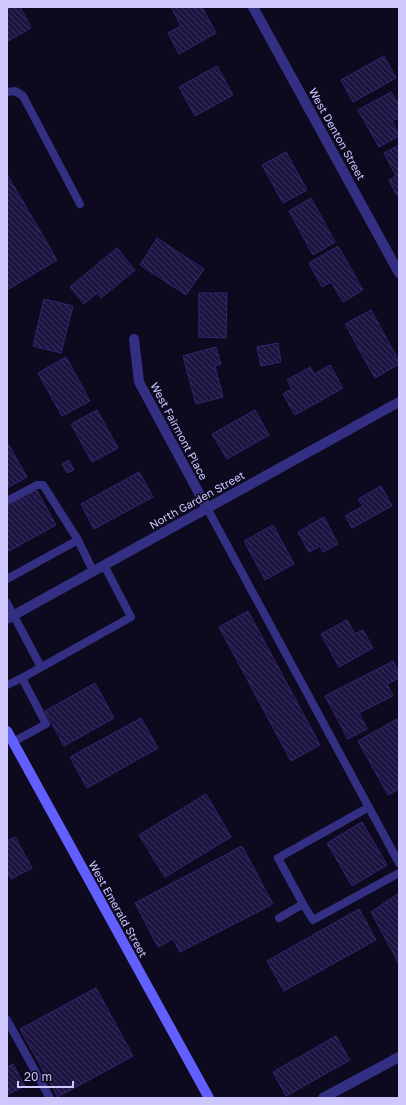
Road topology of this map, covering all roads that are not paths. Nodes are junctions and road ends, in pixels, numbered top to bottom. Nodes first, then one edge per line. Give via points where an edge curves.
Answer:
1 (253, 7) edge
2 (7, 92) edge
3 (80, 204) dead end
4 (399, 273) edge
5 (134, 339) dead end
6 (399, 402) edge
7 (7, 501) edge
8 (207, 508) junction
9 (78, 540) junction
10 (104, 565) junction
11 (93, 571) junction
12 (7, 579) edge
13 (7, 603) edge
14 (10, 617) edge
15 (41, 667) junction
16 (22, 678) junction
17 (7, 685) edge
18 (7, 731) edge
19 (13, 742) junction
20 (369, 807) junction
21 (399, 863) edge
22 (399, 873) edge
23 (303, 904) junction
24 (279, 918) dead end
25 (7, 1020) edge
26 (399, 1057) edge
27 (50, 1098) edge
28 (209, 1098) edge
29 (323, 1098) edge

1 - 4 street, West Denton Street
2 - 3 lane via 15,91 23,96
5 - 8 street, West Fairmont Place via 139,382
6 - 8 street, North Garden Street
7 - 9 lane via 37,484 43,485
8 - 10 street, North Garden Street
8 - 20 lane
9 - 11 lane
9 - 12 lane
10 - 11 street, North Garden Street
10 - 15 lane via 131,617
11 - 14 street, North Garden Street
13 - 14 lane
14 - 15 lane
15 - 16 lane
16 - 17 lane
16 - 19 lane via 46,724
18 - 19 street, West Emerald Street
19 - 28 street, West Emerald Street
20 - 21 lane
20 - 23 lane via 278,858
22 - 23 lane via 313,920
23 - 24 lane
25 - 27 lane
26 - 29 street

